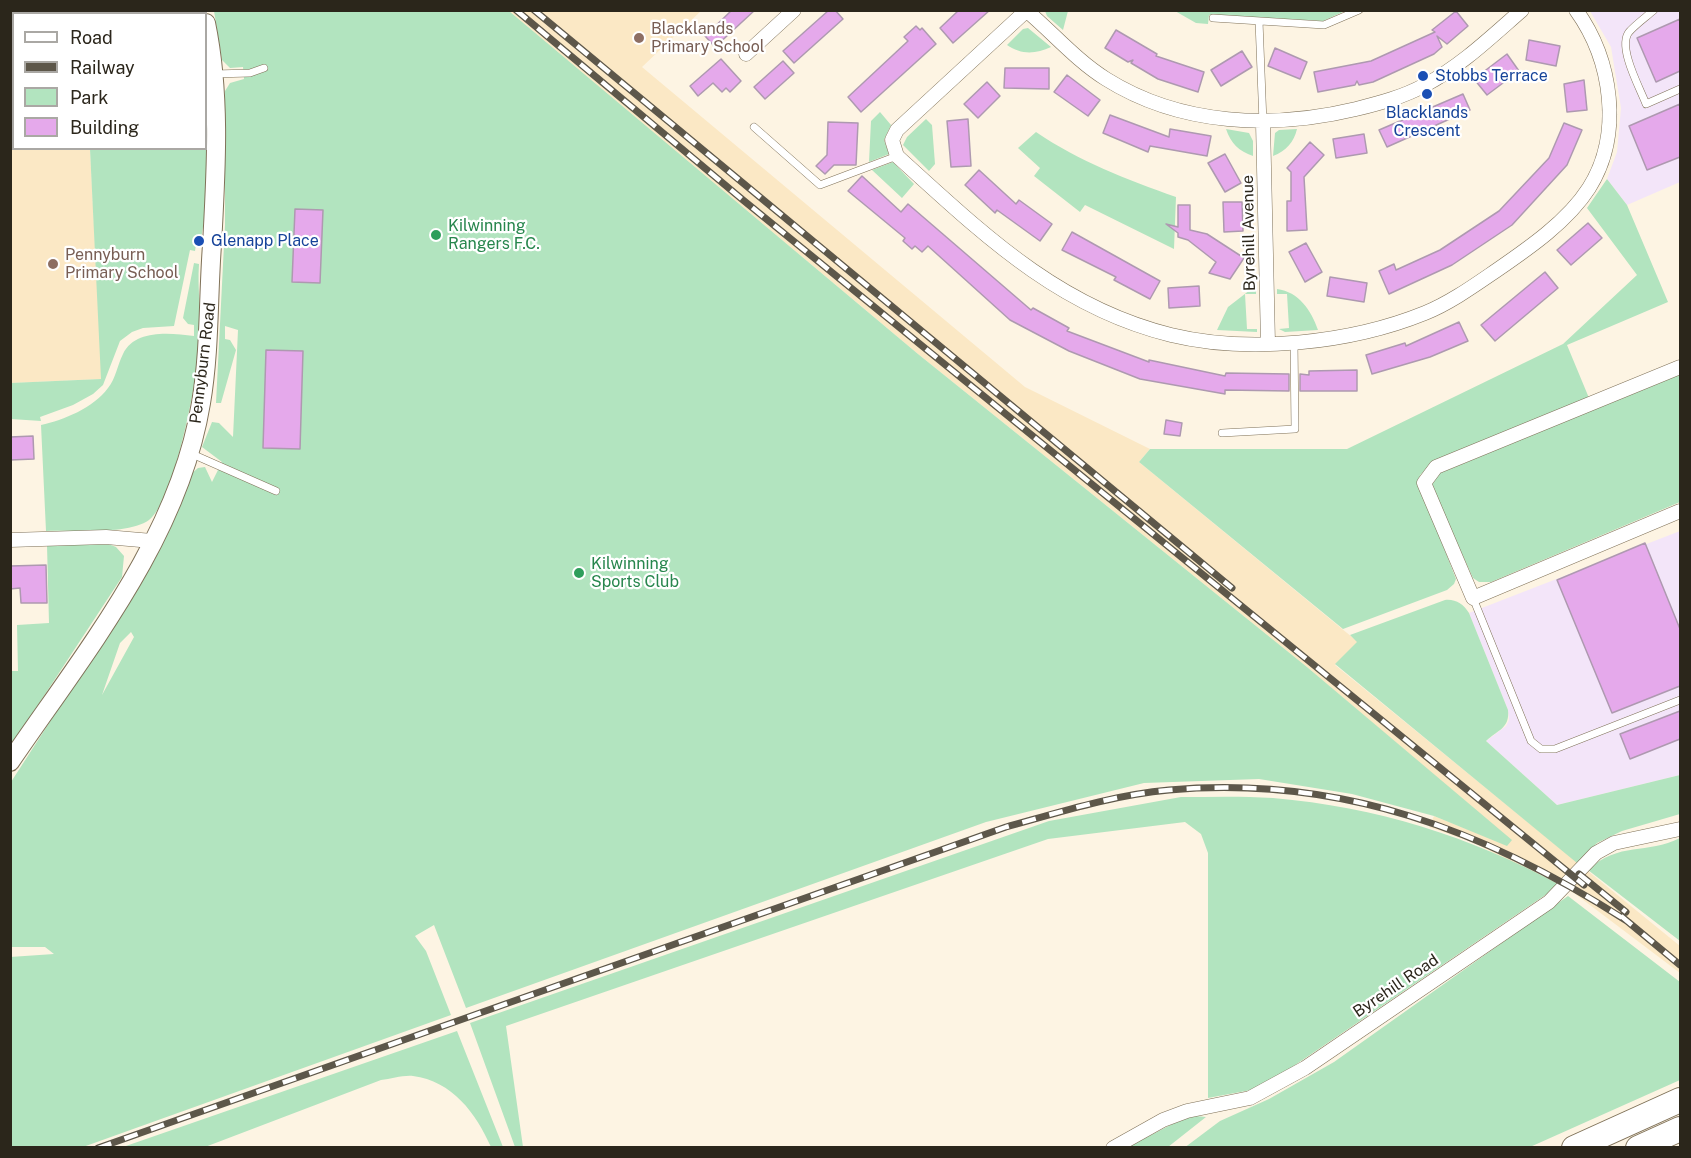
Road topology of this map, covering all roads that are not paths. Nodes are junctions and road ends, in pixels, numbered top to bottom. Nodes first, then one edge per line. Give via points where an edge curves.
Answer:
1 (794, 10) edge
2 (1359, 10) edge
3 (1522, 10) edge
4 (1576, 10) edge
5 (1654, 10) edge
6 (1027, 11) edge
7 (1213, 18) dead end
8 (1260, 21) junction
9 (207, 29) edge
10 (746, 54) dead end
11 (264, 68) dead end
12 (215, 74) junction
13 (1680, 89) edge
14 (1263, 123) junction
15 (754, 127) dead end
16 (894, 151) junction
17 (1294, 341) junction
18 (1268, 343) junction
19 (1680, 367) edge
20 (1222, 433) dead end
21 (189, 453) junction
22 (276, 491) dead end
23 (1680, 511) edge
24 (10, 540) edge
25 (152, 541) junction
26 (1473, 598) junction
27 (1680, 700) edge
28 (10, 762) edge
29 (1680, 829) edge
30 (1680, 1100) edge
31 (1680, 1129) edge
32 (1113, 1148) edge
33 (1574, 1148) edge
34 (1638, 1148) edge

1 - 10 street
2 - 8 lane via 1324,25
3 - 14 street via 1449,71 1404,96 1317,117
4 - 17 street via 1599,48 1609,98 1606,148 1589,188 1516,258 1425,313 1329,339
5 - 13 lane via 1626,38 1624,46 1646,104
6 - 14 street via 1104,78 1134,94 1198,114
6 - 16 street via 897,130 892,140
7 - 8 lane
8 - 14 lane
9 - 12 street, Pennyburn Road
11 - 12 lane via 250,73
12 - 21 street, Pennyburn Road via 211,327 201,404
14 - 18 street, Byrehill Avenue
15 - 16 lane via 820,185
16 - 18 street via 1000,248 1054,286 1091,306 1171,335
17 - 18 street
17 - 20 lane via 1295,429
19 - 26 street via 1436,467 1428,474 1424,483
21 - 22 lane
21 - 25 street, Pennyburn Road
23 - 26 street
24 - 25 street via 106,537
25 - 28 street, Pennyburn Road via 107,619
26 - 27 lane via 1531,741 1541,749 1555,749
29 - 32 street, Byrehill Road via 1604,848 1582,865 1549,902 1264,1092 1187,1111
30 - 33 highway
31 - 34 highway

